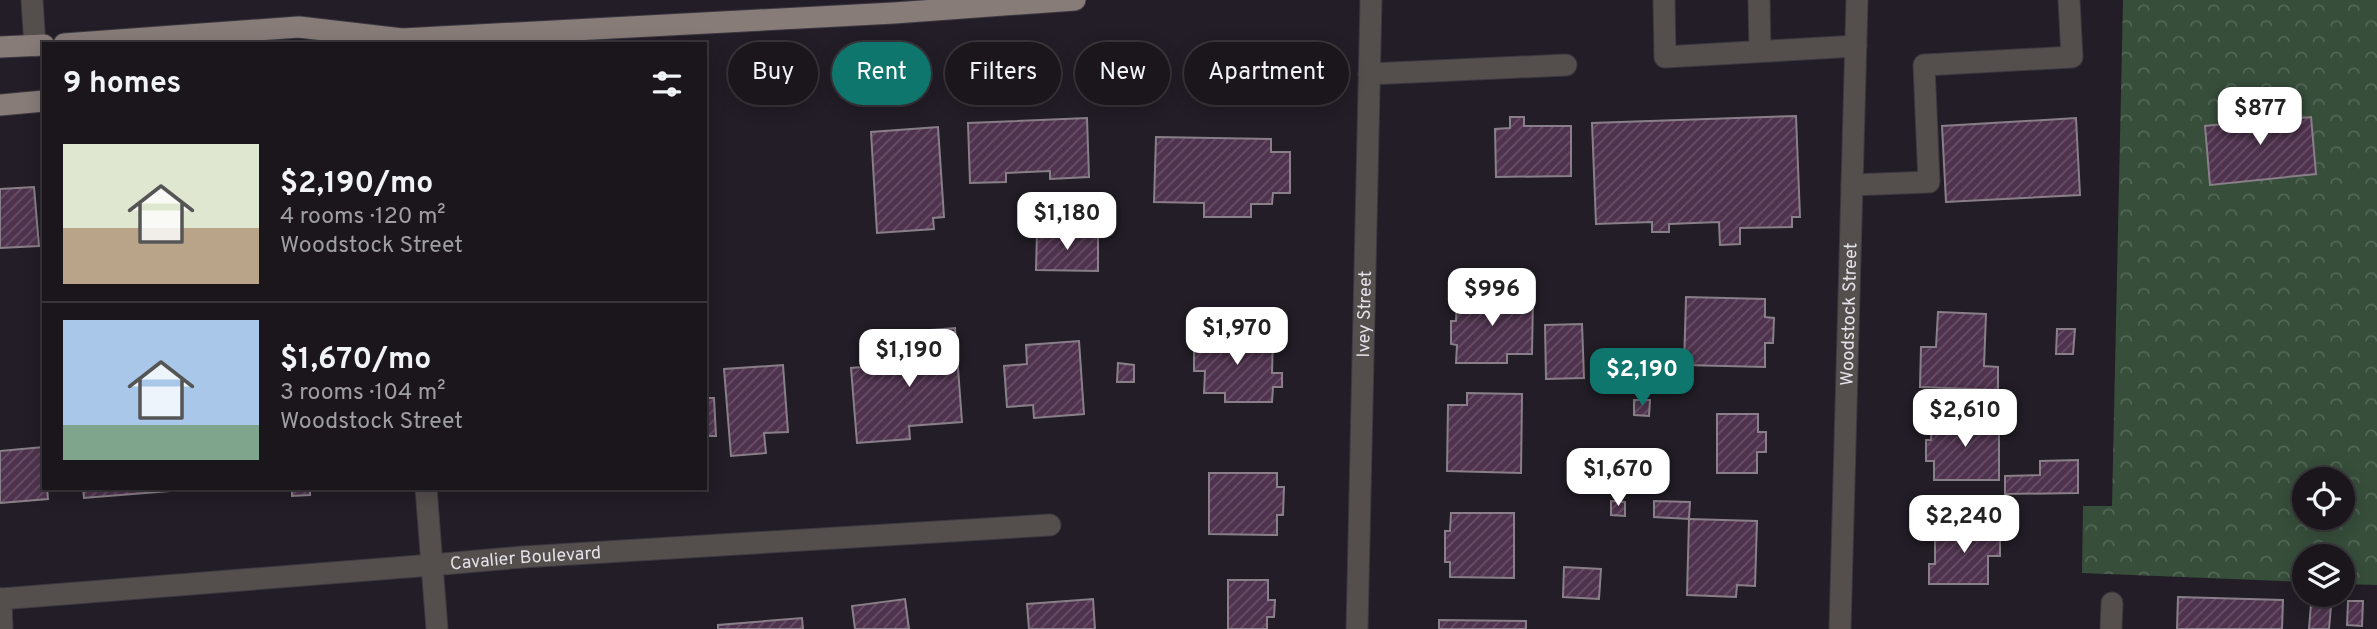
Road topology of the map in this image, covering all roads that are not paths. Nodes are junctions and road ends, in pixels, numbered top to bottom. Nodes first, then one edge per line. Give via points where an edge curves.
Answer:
1 (32, 0) edge
2 (1075, 0) edge
3 (1371, 0) edge
4 (1664, 0) edge
5 (1759, 0) edge
6 (1857, 0) edge
7 (2069, 0) edge
8 (92, 42) edge
9 (398, 42) edge
10 (39, 46) edge
11 (1856, 46) junction
12 (0, 47) edge
13 (1760, 51) junction
14 (1566, 65) dead end
15 (1369, 74) junction
16 (42, 101) edge
17 (0, 105) edge
18 (1852, 186) junction
19 (426, 490) edge
20 (1050, 524) dead end
21 (432, 565) junction
22 (1, 599) edge
23 (2112, 603) dead end
24 (2, 629) edge
25 (437, 629) edge
26 (1357, 629) edge
27 (1840, 629) edge
28 (2111, 629) edge

1 - 10 street
2 - 9 main road
3 - 15 street, Ivey Street
4 - 13 street via 1665,57
5 - 13 street
6 - 11 street, Woodstock Street
7 - 18 street via 2072,57 1924,65 1929,181
8 - 9 main road via 299,27
10 - 12 main road
11 - 13 street
11 - 18 street, Woodstock Street
14 - 15 street
15 - 26 street, Ivey Street
16 - 17 main road
18 - 27 street, Woodstock Street
19 - 21 street
20 - 21 street, Cavalier Boulevard
21 - 22 street, Cavalier Boulevard
21 - 25 street
22 - 24 street
23 - 28 street

